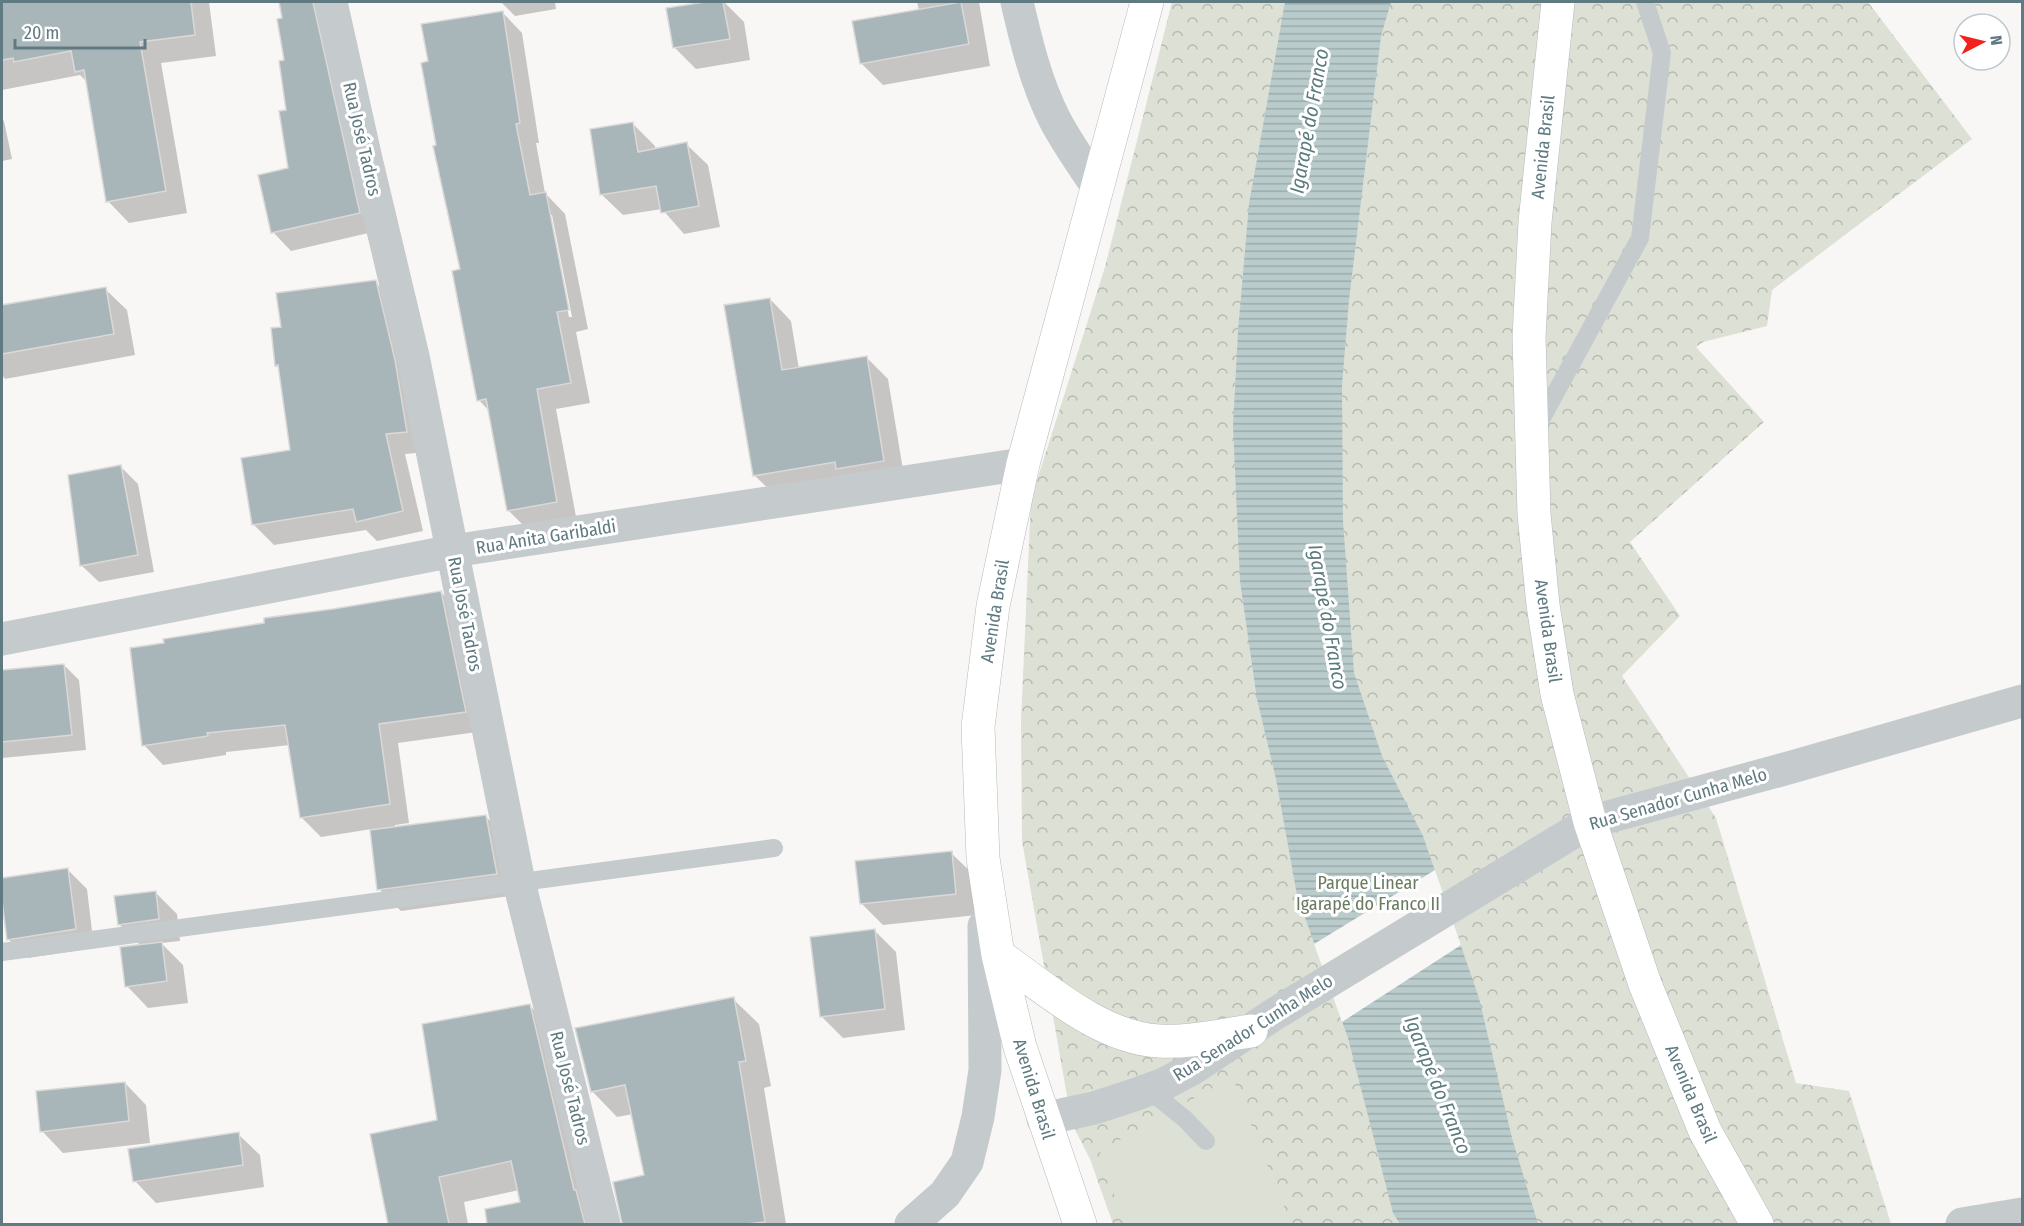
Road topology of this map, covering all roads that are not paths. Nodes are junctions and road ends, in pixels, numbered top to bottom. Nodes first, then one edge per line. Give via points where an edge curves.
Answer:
1 (331, 2) edge
2 (1017, 2) edge
3 (1147, 2) edge
4 (1558, 2) edge
5 (1646, 2) edge
6 (1097, 186) junction
7 (1531, 437) junction
8 (1023, 464) junction
9 (453, 551) junction
10 (2, 639) edge
11 (2022, 701) edge
12 (1590, 822) junction
13 (774, 848) dead end
14 (983, 858) junction
15 (519, 882) junction
16 (2, 951) edge
17 (998, 954) junction
18 (1262, 1023) junction
19 (1149, 1090) junction
20 (1042, 1119) junction
21 (1206, 1141) dead end
22 (2022, 1214) edge
23 (604, 1224) edge
24 (911, 1224) edge
25 (1080, 1224) edge
26 (1757, 1224) edge
27 (1962, 1224) edge

1 - 9 street, Rua José Tadros via 413,356
2 - 6 street via 1037,79 1054,118
3 - 6 highway, Avenida Brasil
4 - 7 highway, Avenida Brasil via 1535,222 1529,337
5 - 7 lane via 1662,53 1640,238
6 - 8 highway, Avenida Brasil
7 - 12 highway, Avenida Brasil via 1534,514 1545,616 1557,694
8 - 9 street, Rua Anita Garibaldi
8 - 14 highway, Avenida Brasil via 993,606 978,727
9 - 10 street, Rua Anita Garibaldi
9 - 15 street, Rua José Tadros
11 - 12 street, Rua Senador Cunha Melo
12 - 18 street, Rua Senador Cunha Melo
12 - 26 highway, Avenida Brasil via 1644,984 1696,1110
13 - 15 lane
14 - 17 highway, Avenida Brasil
14 - 24 street via 985,1070 978,1117 967,1161 945,1194
15 - 16 lane
15 - 23 street, Rua José Tadros
17 - 18 highway via 1083,1014 1119,1033 1158,1041 1197,1039
17 - 20 highway, Avenida Brasil
18 - 19 street, Rua Senador Cunha Melo via 1192,1069
19 - 20 street, Rua Senador Cunha Melo
19 - 21 lane
20 - 25 highway, Avenida Brasil
22 - 27 street

